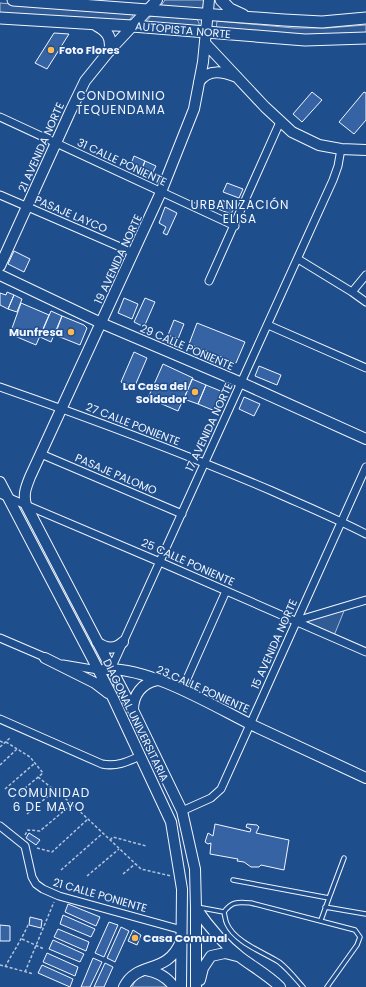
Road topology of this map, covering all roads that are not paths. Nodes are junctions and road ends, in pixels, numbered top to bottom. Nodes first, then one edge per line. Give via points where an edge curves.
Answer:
1 (13, 0) edge
2 (157, 0) edge
3 (209, 0) edge
4 (221, 0) edge
5 (147, 10) junction
6 (208, 14) junction
7 (0, 18) edge
8 (249, 18) junction
9 (366, 18) edge
10 (96, 24) junction
11 (132, 26) junction
12 (205, 38) junction
13 (366, 38) edge
14 (110, 50) junction
15 (239, 78) junction
16 (199, 82) junction
17 (0, 117) edge
18 (280, 122) junction
19 (56, 143) junction
20 (342, 149) junction
21 (366, 150) edge
22 (161, 192) junction
23 (0, 195) edge
24 (28, 207) junction
25 (235, 226) junction
26 (134, 253) junction
27 (298, 259) junction
28 (0, 266) edge
29 (0, 275) edge
30 (366, 275) edge
31 (210, 281) dead end
32 (352, 292) junction
33 (366, 302) edge
34 (101, 323) junction
35 (268, 325) junction
36 (366, 368) edge
37 (242, 383) junction
38 (0, 387) edge
39 (61, 408) junction
40 (366, 439) edge
41 (41, 454) junction
42 (205, 463) junction
43 (366, 467) edge
44 (0, 482) edge
45 (4, 496) edge
46 (26, 505) junction
47 (182, 514) junction
48 (341, 521) junction
49 (366, 534) edge
50 (160, 562) junction
51 (226, 591) junction
52 (366, 600) edge
53 (296, 622) junction
54 (0, 638) edge
55 (97, 642) junction
56 (123, 642) junction
57 (366, 652) edge
58 (45, 658) junction
59 (111, 669) junction
60 (98, 670) junction
61 (157, 680) junction
62 (182, 690) junction
63 (113, 698) junction
64 (133, 710) junction
65 (0, 719) edge
66 (250, 724) junction
67 (140, 756) junction
68 (366, 778) edge
69 (182, 811) junction
70 (0, 826) edge
71 (344, 858) dead end
72 (234, 880) dead end
73 (329, 898) junction
74 (196, 908) junction
75 (325, 908) junction
76 (224, 912) junction
77 (366, 914) edge
78 (321, 920) junction
79 (182, 934) junction
80 (239, 956) junction
81 (146, 970) junction
82 (124, 987) edge
83 (174, 987) edge
84 (181, 987) edge
85 (198, 987) edge
86 (280, 987) edge
87 (303, 987) edge
88 (327, 987) edge

1 - 5 main road, AUTOPISTA NORTE
2 - 5 main road, 21 AVENIDA NORTE
3 - 6 main road, 19 AVENIDA NORTE
4 - 8 main road via 234,11
5 - 6 main road, AUTOPISTA NORTE
5 - 11 main road, 21 AVENIDA NORTE
6 - 8 main road, AUTOPISTA NORTE
6 - 12 main road, 19 AVENIDA NORTE
7 - 10 main road, AUTOPISTA NORTE
8 - 9 main road, AUTOPISTA NORTE via 322,22
10 - 11 main road, AUTOPISTA NORTE
10 - 14 main road via 109,36
11 - 12 main road, AUTOPISTA NORTE
11 - 14 main road, 21 AVENIDA NORTE
12 - 13 main road, AUTOPISTA NORTE
12 - 15 main road
12 - 16 main road, 19 AVENIDA NORTE
14 - 19 main road, 21 AVENIDA NORTE via 85,81
15 - 16 main road via 219,72 203,77
15 - 18 main road
16 - 22 main road, 19 AVENIDA NORTE via 194,108
17 - 19 street, 31 CALLE PONIENTE
18 - 20 main road via 307,140
18 - 25 street
19 - 22 street, 31 CALLE PONIENTE
19 - 24 main road, 21 AVENIDA NORTE
20 - 21 main road
20 - 27 street, 17 AVENIDA NORTE via 336,173
22 - 25 street, 31 CALLE PONIENTE
22 - 26 main road, 19 AVENIDA NORTE
23 - 24 street, PASAJE LAYCO
24 - 26 street, PASAJE LAYCO
24 - 28 main road, 21 AVENIDA NORTE
25 - 31 street
26 - 34 main road, 19 AVENIDA NORTE
27 - 32 street
27 - 35 street, 17 AVENIDA NORTE
29 - 34 main road, 29 CALLE PONIENTE
30 - 32 street
32 - 33 street
34 - 37 main road, 29 CALLE PONIENTE
34 - 39 main road, 19 AVENIDA NORTE
35 - 36 street
35 - 37 street, 17 AVENIDA NORTE
37 - 40 main road, 29 CALLE PONIENTE
37 - 42 street, 17 AVENIDA NORTE
38 - 39 street, 27 CALLE PONIENTE
39 - 41 main road, 19 AVENIDA NORTE
39 - 42 street, 27 CALLE PONIENTE
41 - 46 main road, 19 AVENIDA NORTE via 25,490
41 - 47 street, PASAJE PALOMO
42 - 47 street, 17 AVENIDA NORTE
42 - 48 street, 27 CALLE PONIENTE
43 - 48 street, 15 AVENIDA NORTE
44 - 45 main road, DIAGONAL UNIVERSITARIA
45 - 46 street, 25 CALLE PONIENTE
45 - 60 main road, DIAGONAL UNIVERSITARIA
46 - 50 street, 25 CALLE PONIENTE
46 - 55 main road, DIAGONAL UNIVERSITARIA
47 - 50 street, 17 AVENIDA NORTE
48 - 49 street, 27 CALLE PONIENTE
48 - 53 street, 15 AVENIDA NORTE
50 - 51 street, 25 CALLE PONIENTE
50 - 56 street, 17 AVENIDA NORTE
51 - 53 street, 25 CALLE PONIENTE
51 - 62 street
52 - 53 street
53 - 57 street, 25 CALLE PONIENTE
53 - 66 street, 15 AVENIDA NORTE
54 - 58 street, 23 CALLE PONIENTE
55 - 56 main road via 110,648
55 - 59 main road, DIAGONAL UNIVERSITARIA
56 - 59 street, 17 AVENIDA NORTE
58 - 60 street, 23 CALLE PONIENTE
58 - 63 main road via 95,683
59 - 60 main road, 23 CALLE PONIENTE
59 - 61 main road, 23 CALLE PONIENTE
59 - 64 main road, DIAGONAL UNIVERSITARIA
60 - 63 main road, DIAGONAL UNIVERSITARIA
61 - 62 main road, 23 CALLE PONIENTE
61 - 64 main road via 140,688 135,696
62 - 66 main road, 23 CALLE PONIENTE
63 - 67 main road, DIAGONAL UNIVERSITARIA
64 - 69 main road, DIAGONAL UNIVERSITARIA
65 - 67 street via 102,764 120,764
66 - 68 main road, 23 CALLE PONIENTE
66 - 69 street, 15 AVENIDA NORTE via 221,789 211,798
67 - 79 main road, DIAGONAL UNIVERSITARIA via 171,822 181,876
69 - 74 main road, DIAGONAL UNIVERSITARIA via 195,869
70 - 79 street, 21 CALLE PONIENTE via 25,846 32,879 43,889
71 - 73 lane
72 - 73 lane
73 - 75 lane
74 - 76 lane
74 - 80 main road via 213,932
74 - 85 main road, DIAGONAL UNIVERSITARIA
75 - 77 lane
75 - 78 lane
76 - 78 lane via 229,905 243,902
76 - 87 lane via 226,923 237,937 278,962
78 - 88 lane via 355,930 360,937
79 - 81 main road via 176,951 165,962
79 - 84 main road, DIAGONAL UNIVERSITARIA
80 - 85 main road via 225,953 211,956 203,968
80 - 86 main road
81 - 82 main road via 130,977
81 - 83 main road via 163,976

